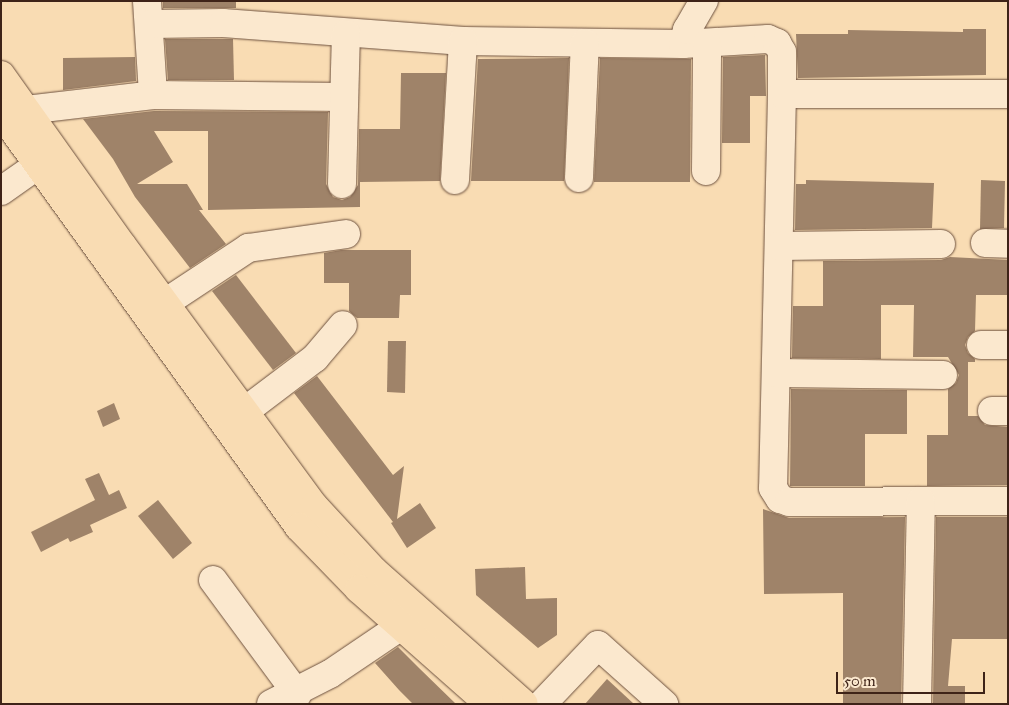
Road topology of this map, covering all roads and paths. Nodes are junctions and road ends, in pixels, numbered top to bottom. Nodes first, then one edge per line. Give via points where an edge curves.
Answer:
1 (704, 1) edge
2 (149, 13) edge
3 (346, 34) junction
4 (463, 42) junction
5 (585, 43) junction
6 (695, 44) junction
7 (1, 75) edge
8 (782, 94) junction
9 (1008, 94) edge
10 (154, 95) junction
11 (343, 98) junction
12 (11, 114) edge
13 (38, 165) junction
14 (706, 171) dead end
15 (579, 178) dead end
16 (455, 180) dead end
17 (342, 184) dead end
18 (1, 191) edge
19 (346, 234) dead end
20 (941, 244) dead end
21 (779, 246) junction
22 (165, 303) junction
23 (343, 325) dead end
24 (981, 345) dead end
25 (1008, 345) edge
26 (777, 373) junction
27 (943, 375) dead end
28 (245, 412) junction
29 (921, 501) junction
30 (1008, 501) edge
31 (213, 580) dead end
32 (401, 626) junction
33 (297, 694) junction
34 (271, 704) edge
35 (489, 704) edge
36 (524, 704) edge
37 (542, 704) edge
38 (664, 704) edge
39 (917, 704) edge

1 - 6 street via 687,30
2 - 3 street
2 - 10 street
3 - 4 street
3 - 11 street
4 - 5 street
4 - 16 street
5 - 6 street
5 - 15 street
6 - 8 street via 768,39 782,52
6 - 14 street
7 - 12 main road
8 - 9 street
8 - 21 street
10 - 11 street
10 - 12 street
11 - 17 street
12 - 13 main road
12 - 22 main road
13 - 18 street
13 - 32 main road via 299,527 359,589
19 - 22 street via 248,248
20 - 21 street
21 - 26 street
22 - 28 main road
23 - 28 street via 315,358
24 - 25 street
26 - 27 street
26 - 29 street via 773,488 780,499 789,502
28 - 36 main road via 314,506 374,570
29 - 30 street
29 - 39 street
31 - 33 street
32 - 33 street
32 - 35 main road
33 - 34 street
37 - 38 street via 598,645

